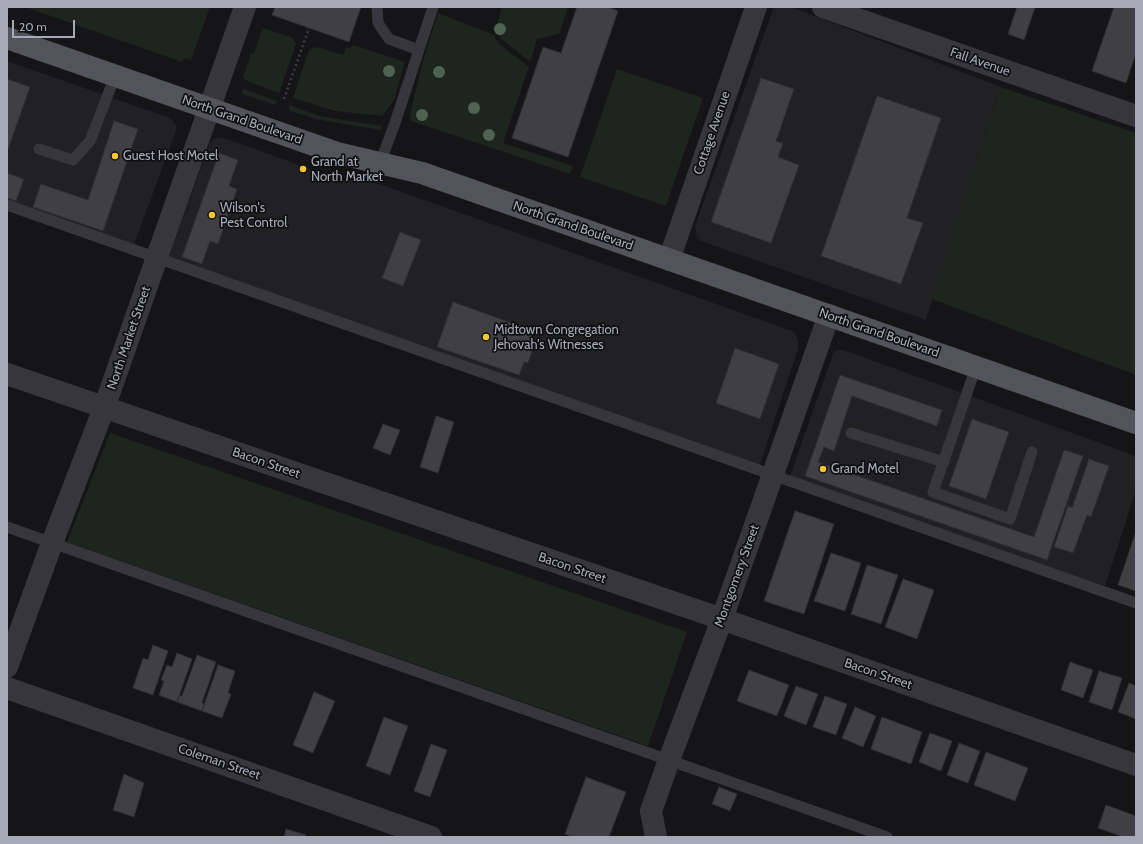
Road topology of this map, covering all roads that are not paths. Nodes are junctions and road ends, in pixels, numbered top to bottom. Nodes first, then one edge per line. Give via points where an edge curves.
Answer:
1 (245, 7) edge
2 (377, 7) edge
3 (433, 7) edge
4 (756, 7) edge
5 (823, 7) edge
6 (7, 38) edge
7 (419, 50) junction
8 (115, 76) junction
9 (209, 109) junction
10 (1136, 116) edge
11 (39, 148) dead end
12 (380, 163) junction
13 (7, 206) edge
14 (157, 258) junction
15 (669, 260) junction
16 (829, 315) junction
17 (976, 367) junction
18 (7, 374) edge
19 (104, 408) junction
20 (1136, 423) edge
21 (851, 433) dead end
22 (1032, 452) dead end
23 (944, 462) junction
24 (772, 475) junction
25 (7, 528) edge
26 (52, 543) junction
27 (1136, 603) edge
28 (722, 619) junction
29 (7, 667) edge
30 (7, 688) edge
31 (669, 760) junction
32 (1136, 765) edge
33 (431, 837) edge
34 (656, 837) edge
35 (888, 837) edge

1 - 9 street, North Market Street
2 - 7 lane via 378,23 389,39
3 - 7 lane
4 - 15 street, Cottage Avenue
5 - 10 street, Fall Avenue
6 - 8 main road, North Grand Boulevard
7 - 12 lane
8 - 9 main road, North Grand Boulevard
8 - 11 lane via 90,141 73,160
9 - 12 main road, North Grand Boulevard via 337,153
9 - 14 street, North Market Street
12 - 15 main road, North Grand Boulevard via 422,173
13 - 14 lane
14 - 19 street, North Market Street
14 - 24 lane
15 - 16 main road, North Grand Boulevard
16 - 17 main road, North Grand Boulevard
16 - 24 street, Montgomery Street
17 - 20 main road, North Grand Boulevard
17 - 23 lane
18 - 19 street, Bacon Street
19 - 26 street, North Market Street
19 - 28 street, Bacon Street
21 - 23 lane
22 - 23 lane via 1010,519 933,492
24 - 27 lane
24 - 28 street, Montgomery Street
25 - 26 lane
26 - 29 street, North Market Street
26 - 31 lane
28 - 31 street, Montgomery Street
28 - 32 street, Bacon Street
30 - 33 street, Coleman Street
31 - 34 street, Montgomery Street via 651,811
31 - 35 lane

